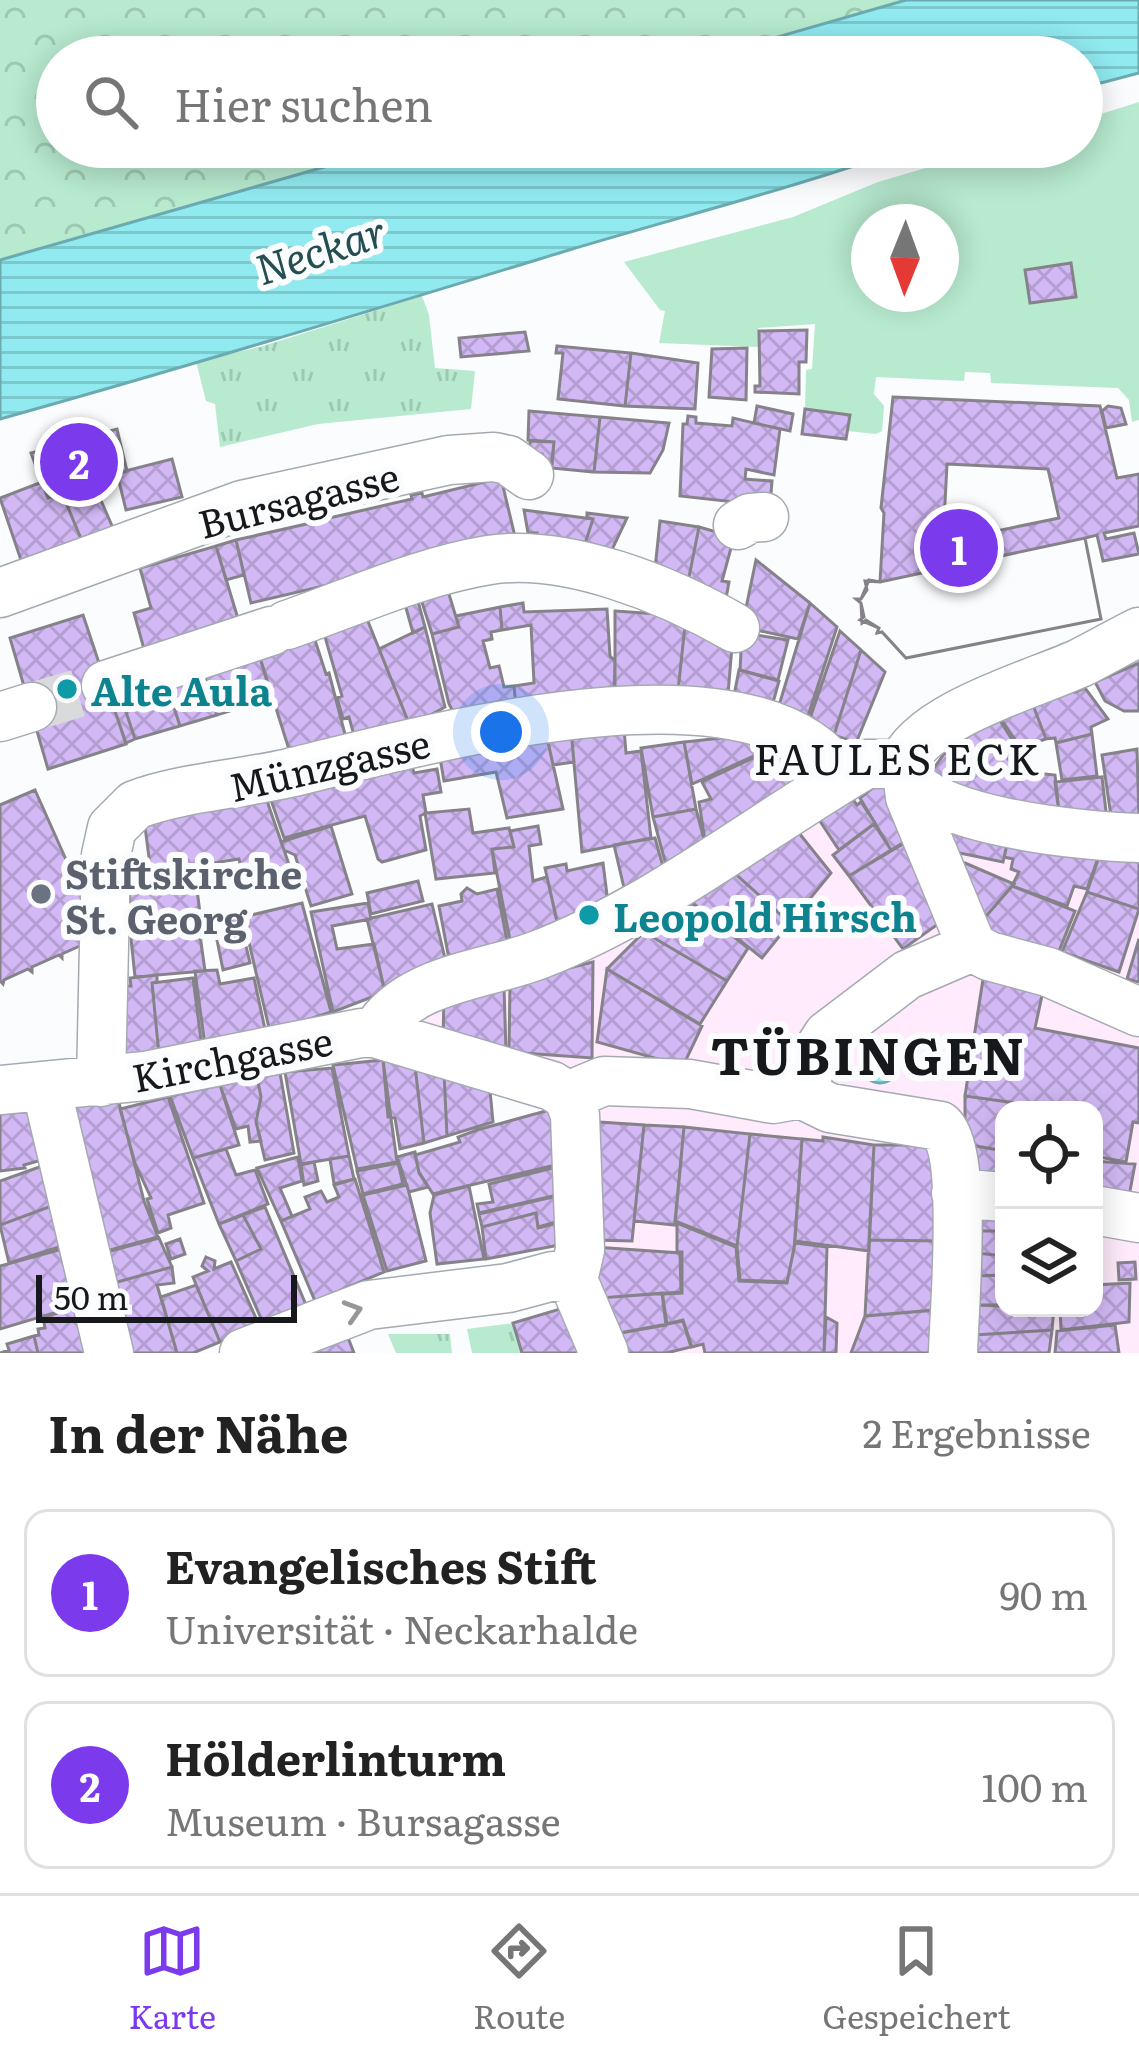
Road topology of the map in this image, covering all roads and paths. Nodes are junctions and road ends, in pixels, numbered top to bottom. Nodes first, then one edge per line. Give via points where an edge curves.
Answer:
1 (529, 475) dead end
2 (0, 593) edge
3 (735, 628) dead end
4 (1139, 632) edge
5 (106, 685) tunnel mouth
6 (906, 773) junction
7 (842, 778) junction
8 (1139, 838) edge
9 (972, 947) junction
10 (1139, 1012) edge
11 (375, 1033) junction
12 (101, 1082) junction
13 (23, 1089) edge
14 (801, 1094) junction
15 (568, 1096) junction
16 (956, 1193) junction
17 (995, 1196) edge
18 (1103, 1212) edge
19 (1139, 1218) edge
20 (573, 1280) junction
21 (109, 1353) edge
22 (244, 1353) edge
23 (604, 1353) edge
24 (952, 1353) edge

1 - 2 street, Bursagasse via 494,457 449,460 242,505
3 - 5 street via 631,581 507,558 461,566
4 - 6 street via 949,719 910,752
6 - 7 street via 871,762
6 - 8 street via 956,806 1026,829
6 - 9 street
7 - 11 street via 620,919 417,994
7 - 12 street, Münzgasse via 800,736 728,717 605,712 467,732 135,806 109,836
9 - 10 street
9 - 14 street via 907,975 828,1035
11 - 12 street, Kirchgasse
11 - 15 street, Kirchgasse
12 - 13 street, Kirchgasse
13 - 21 street
14 - 15 street via 772,1099 615,1080
14 - 16 street via 830,1108 946,1130
15 - 20 street via 579,1224
16 - 17 street
16 - 24 street
18 - 19 street
22 -> 20 street via 369,1305 553,1276
20 - 23 street

